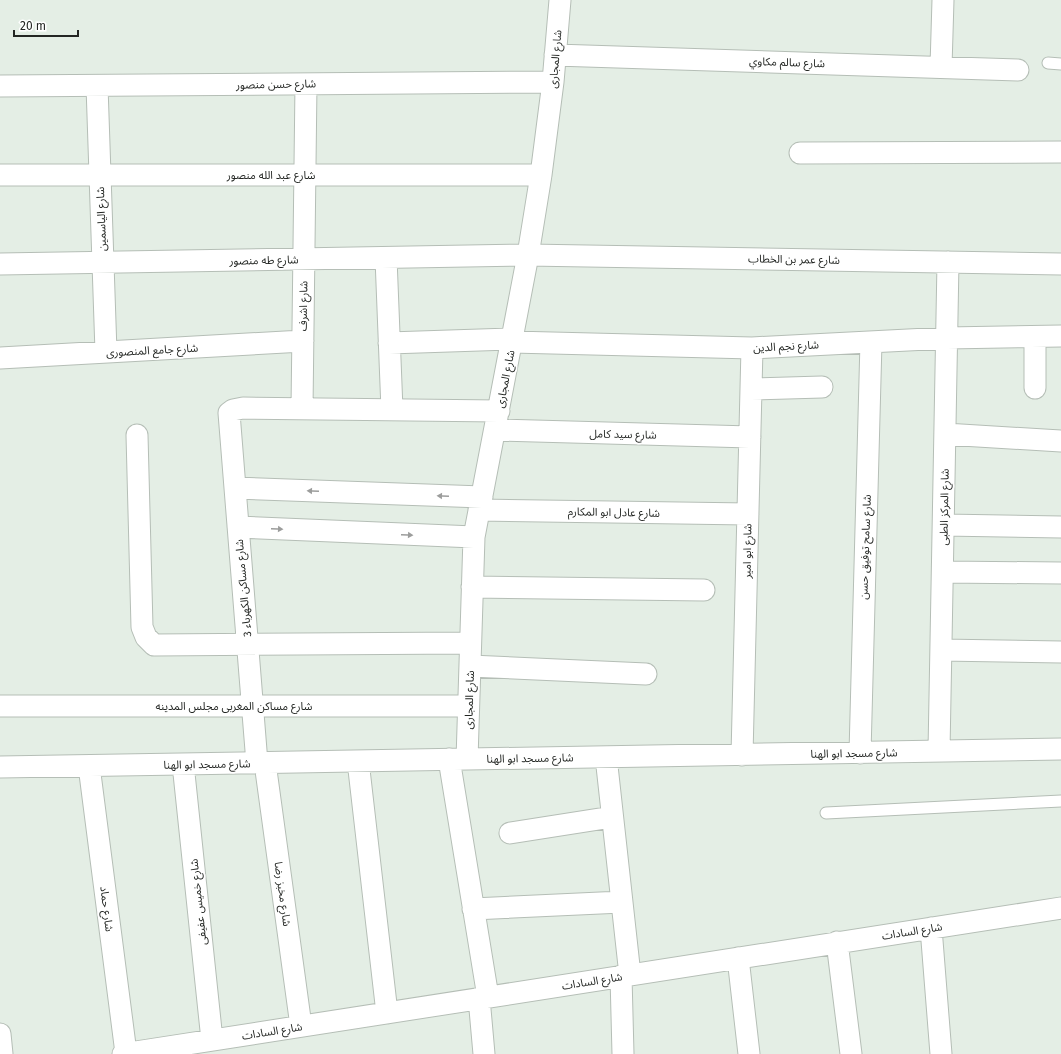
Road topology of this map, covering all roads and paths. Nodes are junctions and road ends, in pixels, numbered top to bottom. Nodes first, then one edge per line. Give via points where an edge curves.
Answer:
1 (560, 0) edge
2 (943, 0) edge
3 (555, 55) junction
4 (1048, 63) dead end
5 (1061, 64) edge
6 (941, 68) junction
7 (1018, 70) dead end
8 (553, 82) junction
9 (306, 84) junction
10 (0, 86) edge
11 (97, 86) junction
12 (1061, 152) edge
13 (800, 153) dead end
14 (0, 175) edge
15 (100, 175) junction
16 (305, 175) junction
17 (541, 175) junction
18 (528, 255) junction
19 (386, 258) junction
20 (304, 259) junction
21 (948, 262) junction
22 (103, 263) junction
23 (0, 264) edge
24 (1061, 264) edge
25 (1035, 336) junction
26 (1061, 336) edge
27 (947, 338) junction
28 (303, 341) junction
29 (512, 341) junction
30 (871, 342) junction
31 (389, 343) junction
32 (752, 348) junction
33 (106, 352) junction
34 (0, 358) edge
35 (822, 387) dead end
36 (1035, 388) dead end
37 (752, 389) junction
38 (302, 409) junction
39 (392, 410) junction
40 (497, 421) junction
41 (137, 434) dead end
42 (945, 434) junction
43 (750, 437) junction
44 (1061, 441) edge
45 (235, 488) junction
46 (480, 504) junction
47 (748, 514) junction
48 (944, 525) junction
49 (238, 527) junction
50 (1061, 527) edge
51 (474, 538) junction
52 (943, 572) junction
53 (1061, 573) edge
54 (472, 587) junction
55 (704, 590) dead end
56 (470, 643) junction
57 (248, 644) junction
58 (941, 650) junction
59 (1061, 652) edge
60 (470, 666) junction
61 (646, 674) dead end
62 (0, 706) edge
63 (252, 706) junction
64 (468, 706) junction
65 (1061, 749) edge
66 (939, 751) junction
67 (860, 753) junction
68 (742, 755) junction
69 (606, 757) junction
70 (458, 759) junction
71 (358, 761) junction
72 (261, 763) junction
73 (183, 764) junction
74 (89, 766) junction
75 (0, 767) edge
76 (1061, 801) edge
77 (826, 813) dead end
78 (612, 817) junction
79 (510, 833) dead end
80 (622, 902) junction
81 (1061, 908) edge
82 (473, 909) junction
83 (931, 928) junction
84 (837, 942) junction
85 (738, 958) junction
86 (625, 976) junction
87 (483, 998) junction
88 (387, 1012) junction
89 (301, 1026) junction
90 (0, 1034) edge
91 (212, 1040) junction
92 (2, 1054) edge
93 (124, 1054) edge
94 (484, 1054) edge
95 (623, 1054) edge
96 (748, 1054) edge
97 (851, 1054) edge
98 (941, 1054) edge

1 - 3 street, شارع المجارى
2 - 6 street
3 - 6 street, شارع سالم مكاوي
3 - 8 street, شارع المجارى
4 - 5 lane
6 - 7 street, شارع سالم مكاوي
8 - 9 street, شارع حسن منصور
8 - 17 street, شارع المجارى
9 - 11 street, شارع حسن منصور
9 - 16 street, شارع اشرف
10 - 11 street, شارع حسن منصور
11 - 15 street, شارع الياسمين
12 - 13 street
14 - 15 street, شارع عبد الله منصور
15 - 16 street, شارع عبد الله منصور
15 - 22 street, شارع الياسمين
16 - 17 street, شارع عبد الله منصور
16 - 20 street, شارع اشرف
17 - 18 street, شارع المجارى
18 - 19 street, شارع طه منصور
18 - 21 street, شارع عمر بن الخطاب
18 - 29 street, شارع المجارى
19 - 20 street, شارع طه منصور
19 - 31 street
20 - 22 street, شارع طه منصور
20 - 28 street, شارع اشرف
21 - 24 street, شارع عمر بن الخطاب
21 - 27 street, شارع المركز الطبى
22 - 23 street, شارع طه منصور
22 - 33 street, شارع الياسمين
25 - 26 street, شارع نجم الدين
25 - 27 street, شارع نجم الدين
25 - 36 street
27 - 30 street, شارع نجم الدين
27 - 42 street, شارع المركز الطبى
28 - 33 street, شارع جامع المنصورى
28 - 38 street, شارع اشرف
29 - 31 street, شارع نجم الدين
29 - 32 street, شارع نجم الدين
29 - 40 street, شارع المجارى
30 - 32 street, شارع نجم الدين
30 - 67 street, شارع سامح توفيق حسن
31 - 39 street
32 - 37 street, شارع ابو امير
33 - 34 street, شارع جامع المنصورى
35 - 37 street
37 - 43 street, شارع ابو امير
38 - 39 street
38 - 45 street, شارع مساكن الكهرباء 3 via 238,408 229,413
39 - 40 street
40 - 43 street, شارع سيد كامل
40 - 46 street, شارع المجارى
41 - 57 street via 142,627 146,637 154,645
42 - 44 street
42 - 48 street, شارع المركز الطبى
43 - 47 street, شارع ابو امير
46 -> 45 street, شارع عادل ابو المكارم
45 - 49 street, شارع مساكن الكهرباء 3
46 - 47 street, شارع عادل ابو المكارم
46 - 51 street, شارع المجارى
47 - 68 street, شارع ابو امير
48 - 50 street
48 - 52 street, شارع المركز الطبى
49 -> 51 street
49 - 57 street, شارع مساكن الكهرباء 3
51 - 54 street, شارع المجارى
52 - 53 street
52 - 58 street, شارع المركز الطبى
54 - 55 street
54 - 56 street, شارع المجارى
56 - 57 street
56 - 60 street, شارع المجارى
57 - 63 street, شارع مساكن الكهرباء 3
58 - 59 street
58 - 66 street, شارع المركز الطبى
60 - 61 street
60 - 64 street, شارع المجارى
62 - 63 street, شارع مساكن المغربى مجلس المدينه
63 - 64 street, شارع مساكن المغربى مجلس المدينه
63 - 72 street, شارع مساكن الكهرباء 3
64 - 70 street, شارع المجارى
65 - 66 street, شارع مسجد ابو الهنا
66 - 67 street, شارع مسجد ابو الهنا
67 - 68 street, شارع مسجد ابو الهنا
68 - 69 street, شارع مسجد ابو الهنا
69 - 70 street, شارع مسجد ابو الهنا
69 - 78 street
70 - 71 street, شارع مسجد ابو الهنا
70 - 82 street, شارع المجارى
71 - 72 street, شارع مسجد ابو الهنا
71 - 88 street
72 - 73 street, شارع مسجد ابو الهنا
72 - 89 street, شارع مخبز رضا
73 - 74 street, شارع مسجد ابو الهنا
73 - 91 street, شارع خميس عفيفى
74 - 75 street, شارع مسجد ابو الهنا
74 - 93 street, شارع حماد
76 - 77 lane
78 - 79 street
78 - 80 street
80 - 82 street
80 - 86 street
81 - 83 street, شارع السادات
82 - 87 street, شارع المجارى
83 - 84 street, شارع السادات
83 - 98 street
84 - 85 street, شارع السادات
84 - 97 street
85 - 86 street, شارع السادات
85 - 96 street
86 - 87 street, شارع السادات
86 - 95 street
87 - 88 street, شارع السادات
87 - 94 street, شارع المجارى
88 - 89 street, شارع السادات
89 - 91 street, شارع السادات
90 - 92 street
91 - 93 street, شارع السادات

